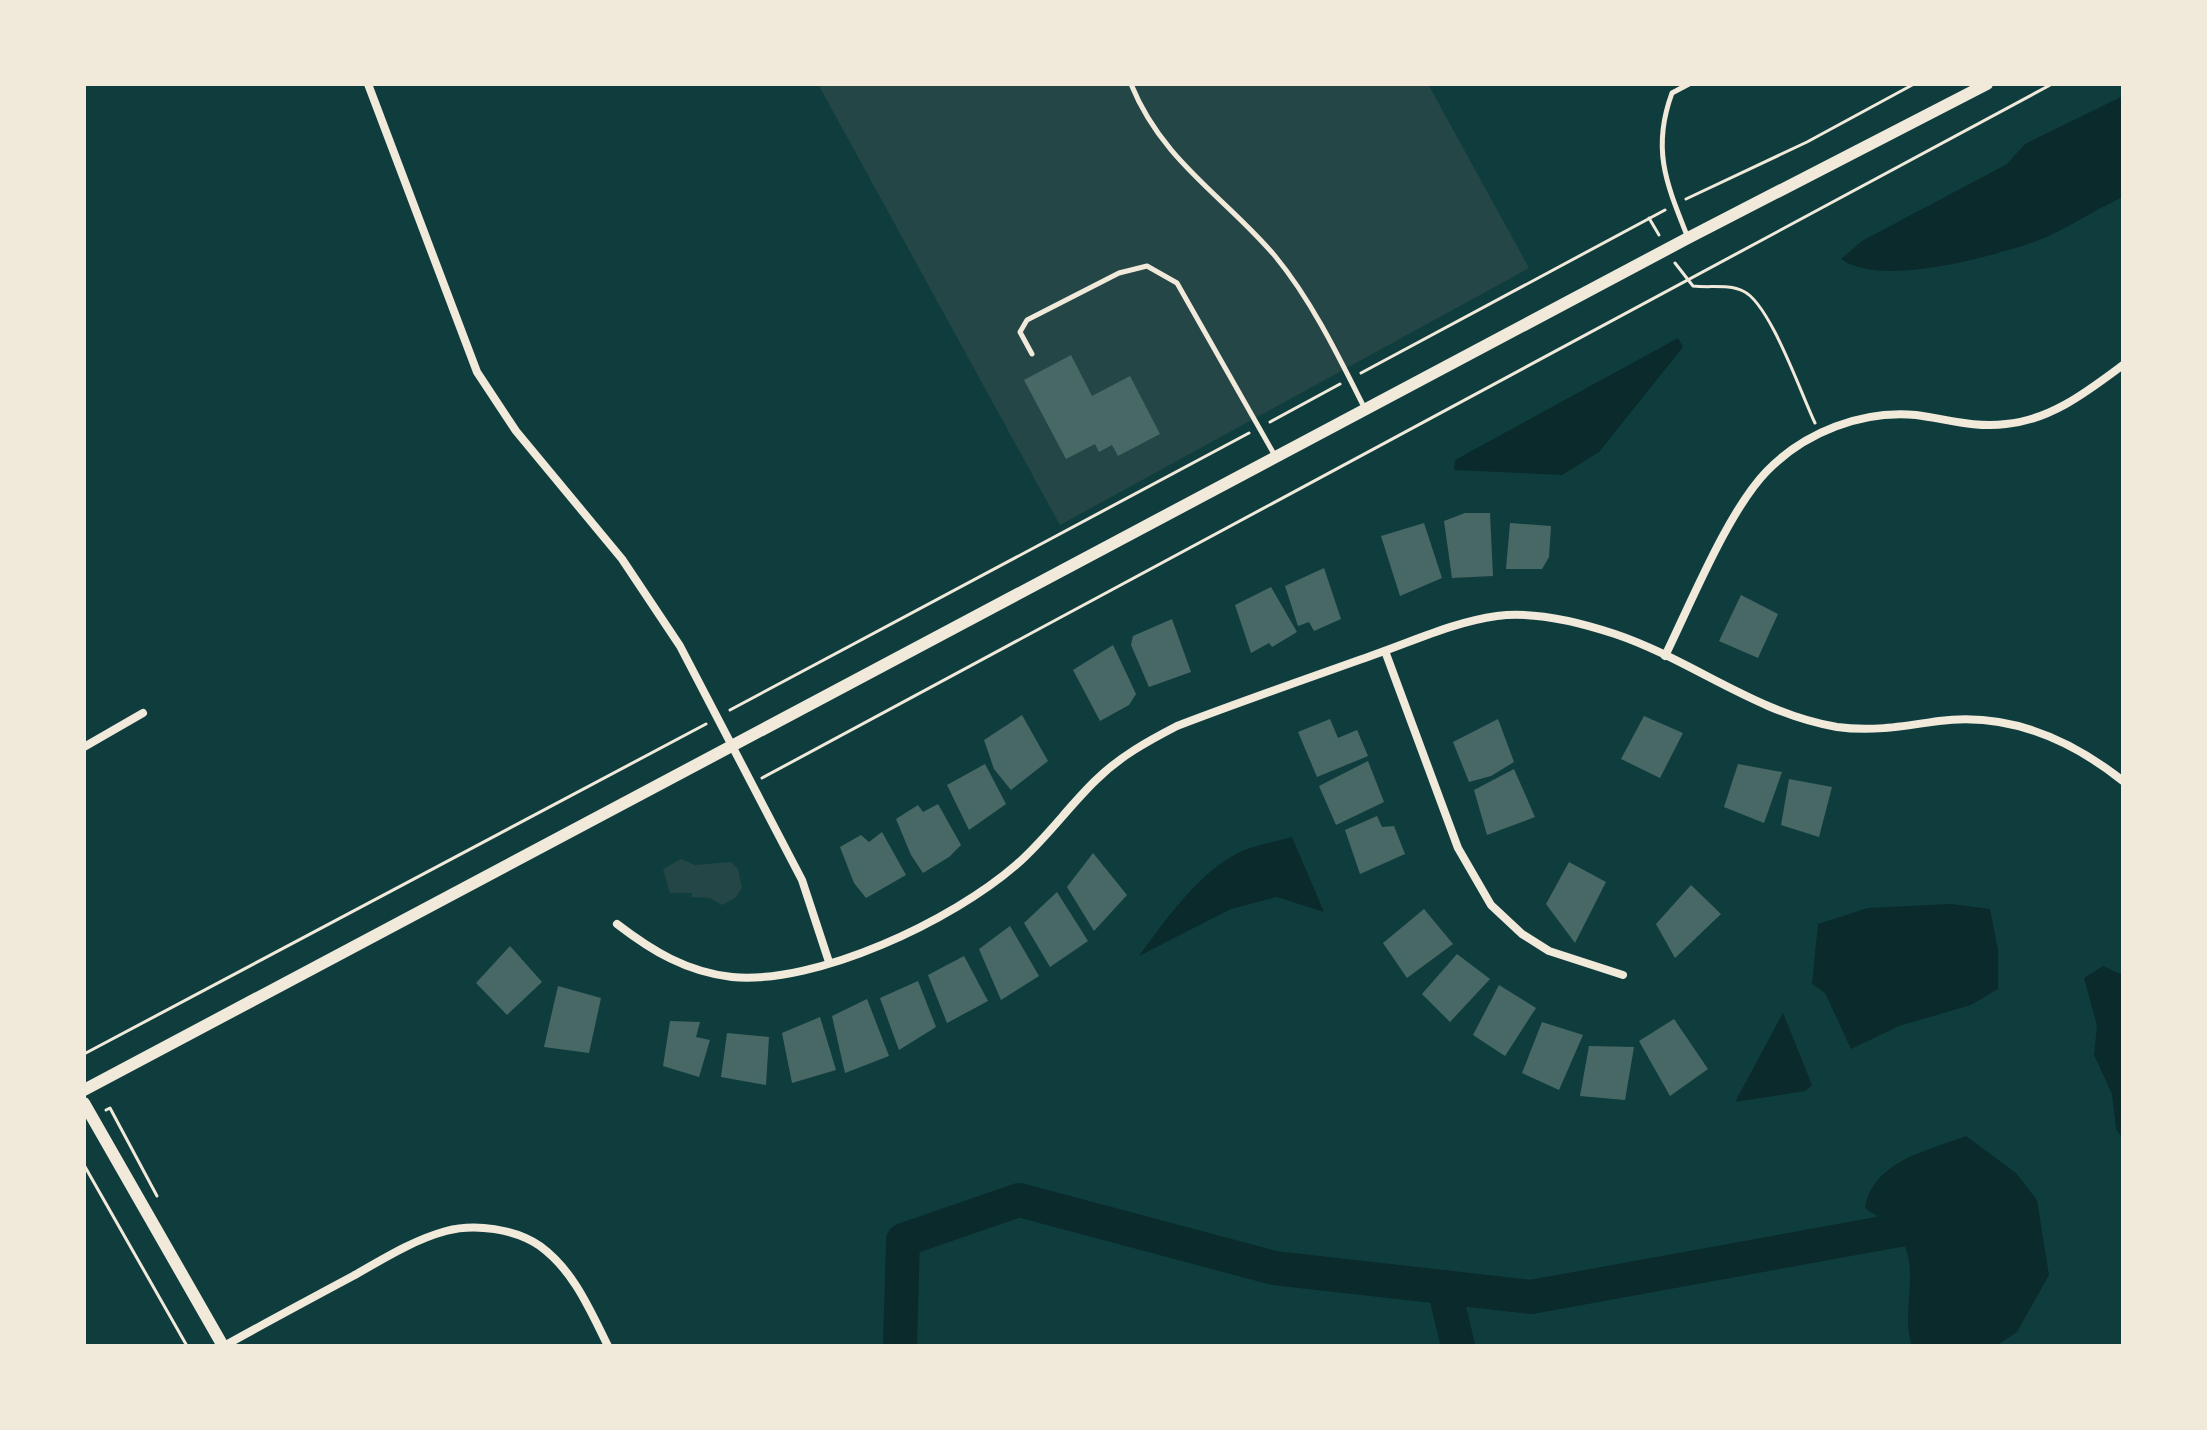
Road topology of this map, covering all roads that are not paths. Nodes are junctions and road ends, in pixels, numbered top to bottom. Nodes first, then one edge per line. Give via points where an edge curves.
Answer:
1 (368, 84) edge
2 (1131, 84) edge
3 (1689, 84) edge
4 (1987, 84) edge
5 (1965, 89) edge
6 (1688, 238) junction
7 (1032, 354) dead end
8 (2123, 365) edge
9 (1366, 409) junction
10 (1276, 457) junction
11 (1385, 651) junction
12 (1665, 656) junction
13 (143, 713) dead end
14 (84, 747) edge
15 (732, 749) junction
16 (2123, 781) edge
17 (617, 924) dead end
18 (829, 962) junction
19 (1623, 975) dead end
20 (84, 1090) edge
21 (84, 1103) edge
22 (224, 1346) edge
23 (608, 1346) edge

1 - 15 street via 477,372 494,404 653,600
2 - 9 lane via 1174,158 1256,236 1296,284
3 - 6 lane via 1672,93 1661,122 1662,172
4 - 5 street
5 - 6 street
6 - 9 street
7 - 10 lane via 1020,332 1027,320 1119,273 1147,266 1177,283
8 - 12 street via 2069,403 2040,416 1973,426 1915,415 1878,416 1819,432 1788,451 1747,497
9 - 10 street
10 - 15 street
11 - 12 street via 1449,626 1499,616 1554,617 1616,634
11 - 18 street via 1143,743 1096,779 1051,832 981,893 912,932
11 - 19 street via 1458,848 1491,905 1549,951
12 - 16 street via 1802,721 1895,729 1975,719 2012,724 2090,755
13 - 14 street
15 - 18 street via 802,880
15 - 20 street
17 - 18 street via 678,963 732,977 768,977
21 - 22 street
22 - 23 street via 414,1242 479,1227 538,1245 561,1266

